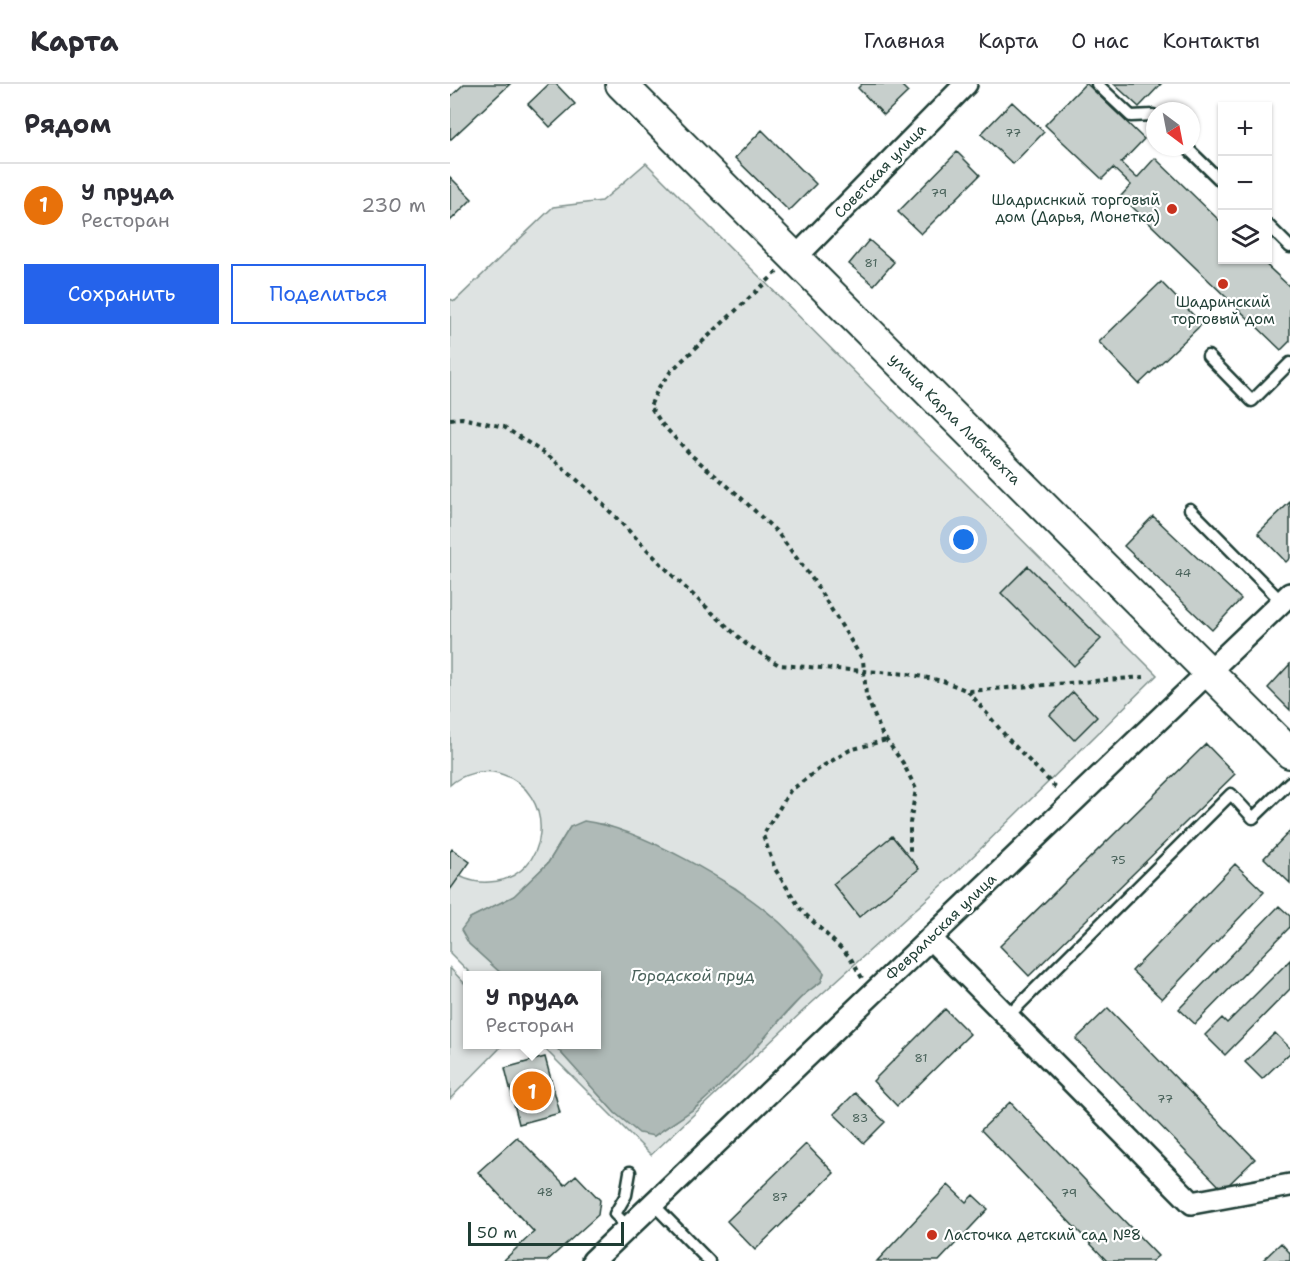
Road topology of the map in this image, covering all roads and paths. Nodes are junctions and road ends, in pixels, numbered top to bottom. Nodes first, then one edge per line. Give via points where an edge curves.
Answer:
1 (621, 84) edge
2 (966, 84) edge
3 (1097, 84) edge
4 (1146, 115) edge
5 (1195, 156) edge
6 (1218, 178) edge
7 (1272, 229) edge
8 (1290, 247) edge
9 (794, 259) junction
10 (1208, 356) dead end
11 (1290, 363) edge
12 (450, 419) edge
13 (1190, 509) dead end
14 (1286, 598) edge
15 (865, 671) junction
16 (1209, 671) junction
17 (1144, 676) dead end
18 (968, 691) junction
19 (886, 740) junction
20 (1290, 753) edge
21 (1290, 782) edge
22 (1071, 803) junction
23 (910, 851) dead end
24 (930, 938) junction
25 (872, 994) junction
26 (1008, 1016) junction
27 (630, 1172) dead end
28 (1290, 1185) edge
29 (653, 1204) junction
30 (628, 1227) junction
31 (593, 1261) edge
32 (709, 1261) edge

1 - 9 street, улица Карла Либкнехта
2 - 9 street, Советская улица
3 - 4 lane via 1131,116
5 - 6 lane
7 - 8 lane
9 - 15 path via 677,364 658,387 650,406 691,455 777,532 813,580 863,660
9 - 16 street, улица Карла Либкнехта
10 - 11 lane via 1252,401
12 - 15 path via 504,427 550,457 589,490 746,644 779,665
13 - 14 lane
14 - 16 street, Февральская улица
15 - 18 path via 920,676
15 - 19 path via 866,695
16 - 20 street, улица Карла Либкнехта
16 - 22 street, Февральская улица
17 - 18 path
18 - 22 path
19 - 23 path via 916,789
19 - 25 path via 850,750 790,791 764,835 775,869 802,911 850,957
21 - 26 lane via 1253,818 1231,794
22 - 24 street, Февральская улица
24 - 25 street, Февральская улица
24 - 26 street
25 - 29 street, Февральская улица
26 - 28 street via 1192,1203
27 - 30 lane via 626,1196 615,1214
29 - 30 street, Февральская улица
29 - 32 lane
30 - 31 street, Февральская улица

